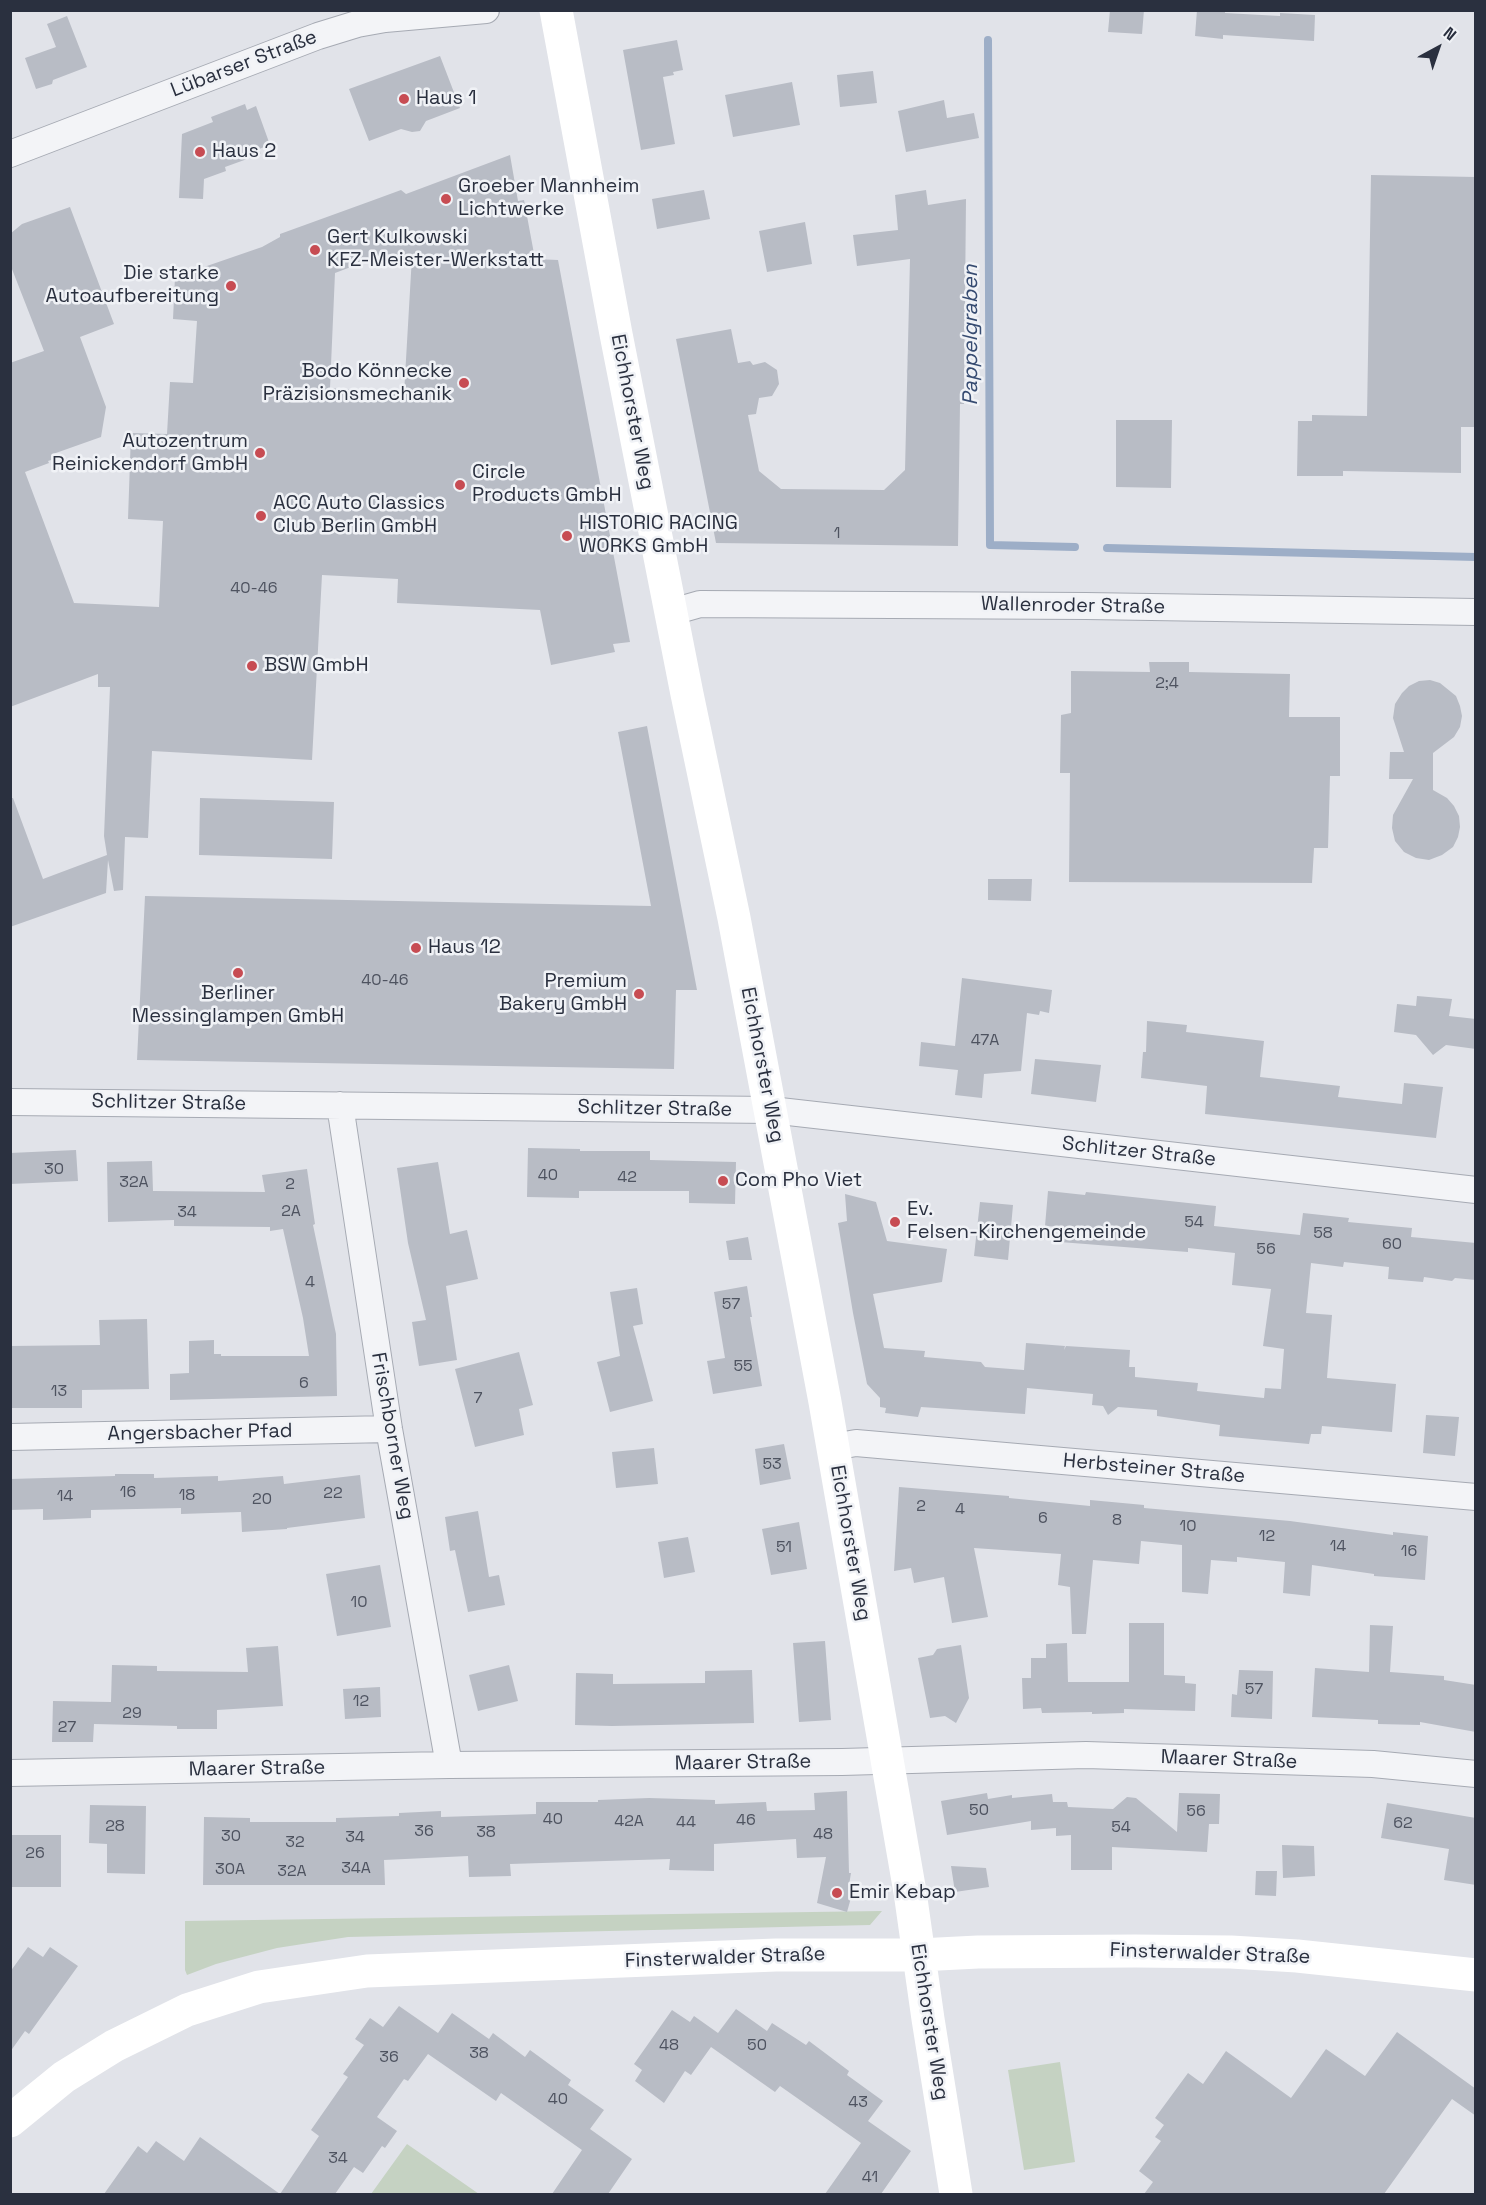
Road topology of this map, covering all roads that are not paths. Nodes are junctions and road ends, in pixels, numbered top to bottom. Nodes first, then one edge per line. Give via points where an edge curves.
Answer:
1 (486, 10) edge
2 (556, 10) edge
3 (10, 154) edge
4 (672, 612) junction
5 (1476, 612) edge
6 (10, 1102) edge
7 (340, 1105) junction
8 (771, 1110) junction
9 (1476, 1190) edge
10 (389, 1429) junction
11 (10, 1437) edge
12 (833, 1447) junction
13 (1476, 1497) edge
14 (888, 1760) junction
15 (449, 1766) junction
16 (10, 1773) edge
17 (1476, 1774) edge
18 (919, 1955) junction
19 (1476, 1975) edge
20 (10, 2121) edge
21 (956, 2194) edge

1 - 3 street, Lübarser Straße via 357,24
2 - 4 main road, Eichhorster Weg
4 - 5 street, Wallenroder Straße via 700,604
4 - 8 main road, Eichhorster Weg
6 - 7 street, Schlitzer Straße
7 - 8 street, Schlitzer Straße
7 - 10 street, Frischborner Weg
8 - 9 street, Schlitzer Straße
8 - 12 main road, Eichhorster Weg
10 - 11 street, Angersbacher Pfad
10 - 15 street, Frischborner Weg
12 - 13 street, Herbsteiner Straße via 856,1443
12 - 14 main road, Eichhorster Weg
14 - 15 street, Maarer Straße
14 - 17 street, Maarer Straße via 1086,1755 1373,1764
14 - 18 main road, Eichhorster Weg
15 - 16 street, Maarer Straße
18 - 19 main road, Finsterwalder Straße via 1231,1952
18 - 20 main road, Finsterwalder Straße via 776,1955 367,1971 259,1987 187,2010 114,2046 64,2077
18 - 21 main road, Eichhorster Weg

